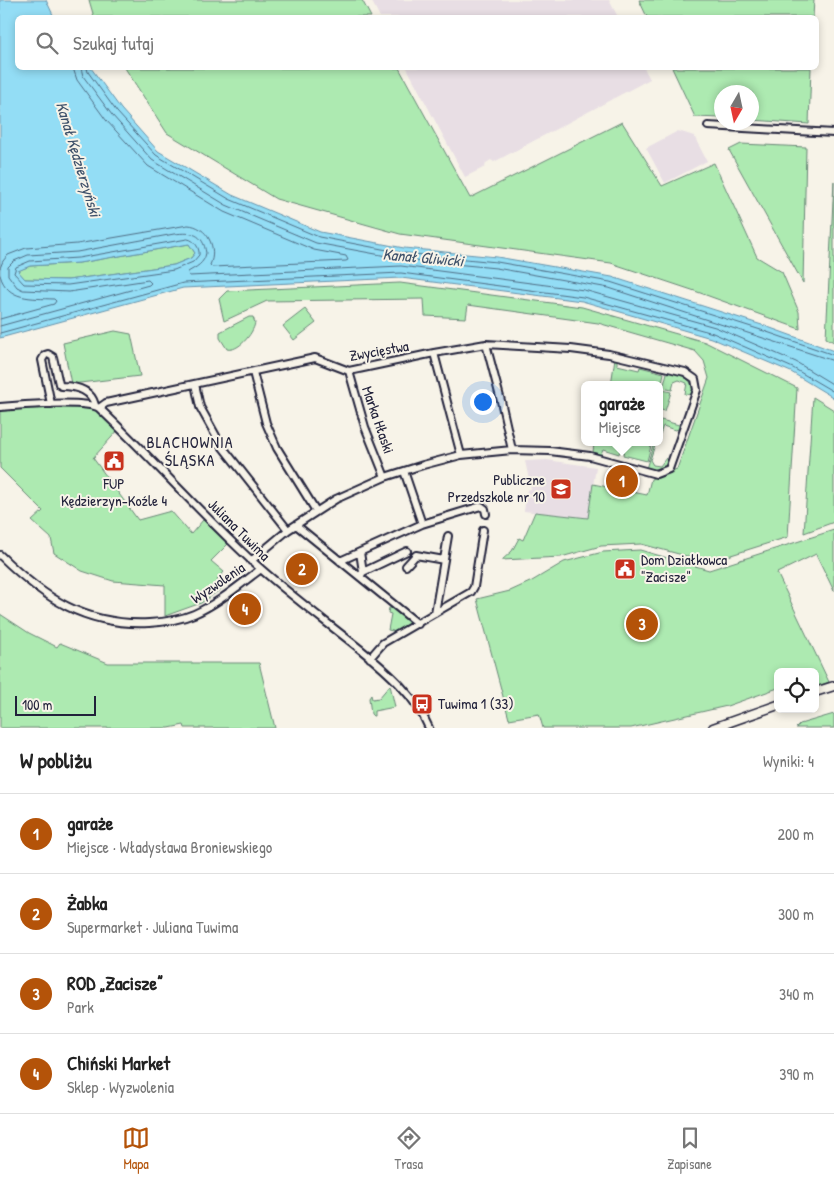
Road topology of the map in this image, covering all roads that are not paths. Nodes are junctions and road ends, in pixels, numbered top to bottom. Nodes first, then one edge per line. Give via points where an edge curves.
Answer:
1 (708, 126) dead end
2 (834, 133) edge
3 (486, 344) junction
4 (434, 353) junction
5 (349, 371) junction
6 (253, 372) junction
7 (195, 384) junction
8 (51, 404) junction
9 (0, 407) edge
10 (97, 407) junction
11 (512, 450) junction
12 (461, 455) junction
13 (404, 471) junction
14 (385, 477) junction
15 (316, 511) junction
16 (486, 514) dead end
17 (422, 524) junction
18 (296, 525) junction
19 (288, 530) junction
20 (483, 530) dead end
21 (448, 536) dead end
22 (406, 551) dead end
23 (360, 552) junction
24 (0, 555) edge
25 (444, 560) junction
26 (251, 561) junction
27 (340, 561) junction
28 (406, 566) dead end
29 (260, 569) junction
30 (361, 574) junction
31 (435, 614) junction
32 (418, 624) junction
33 (370, 658) junction
34 (834, 686) edge
35 (819, 691) edge
36 (774, 706) edge
37 (429, 728) edge
38 (713, 728) edge

1 - 2 street
3 - 4 street, Zwycięstwa
3 - 11 street
3 - 11 street, Zwycięstwa via 571,349 617,356 685,372 694,379 697,390 669,469 656,474 585,455
4 - 5 street, Zwycięstwa
4 - 12 street
5 - 6 street, Zwycięstwa via 315,358
5 - 14 street, Marka Hłaski via 365,427
6 - 7 street, Zwycięstwa
6 - 15 street via 266,423 277,448
7 - 10 street, Zwycięstwa
7 - 19 street via 200,407 221,445
8 - 9 street, Zwycięstwa
8 - 10 street, Zwycięstwa
8 - 10 street, Juliana Tuwima via 42,360 48,354 53,357 59,384 87,392
10 - 26 street, Juliana Tuwima
11 - 12 street
12 - 13 street
13 - 14 street
13 - 17 street
14 - 15 street
15 - 18 street
16 - 17 street via 481,506
17 - 23 street
18 - 19 street
18 - 27 street
19 - 26 street
20 - 31 street via 474,588
21 - 25 street
22 - 30 street
23 - 27 street
23 - 30 street
24 - 29 street, Wyzwolenia via 40,591 64,606 115,622 169,621 194,614 227,595
25 - 28 street via 416,555
25 - 31 street
26 - 29 street, Juliana Tuwima
27 - 30 street
29 - 33 street, Juliana Tuwima
30 - 32 street
31 - 32 street
32 - 33 street via 383,644
33 - 37 street, Juliana Tuwima via 409,694
34 - 35 main road
36 - 38 main road

